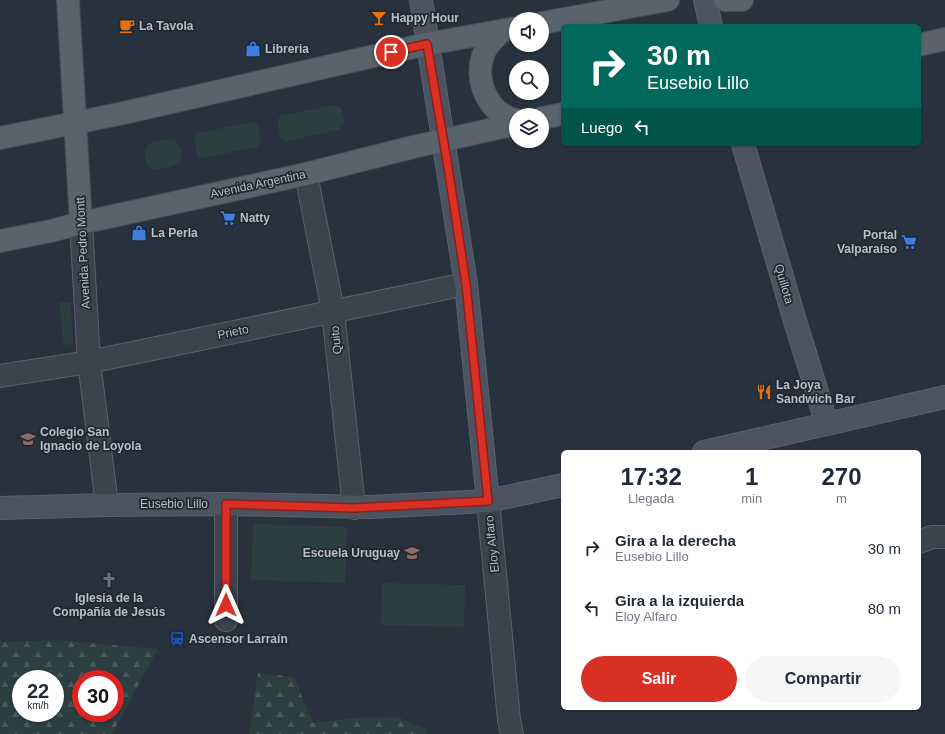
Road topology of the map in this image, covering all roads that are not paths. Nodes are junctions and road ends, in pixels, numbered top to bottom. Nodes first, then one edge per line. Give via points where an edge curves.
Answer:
1 (68, 0) edge
2 (421, 0) edge
3 (668, 0) edge
4 (704, 0) edge
5 (725, 0) edge
6 (742, 0) edge
7 (549, 22) edge
8 (710, 24) edge
9 (509, 29) edge
10 (509, 30) edge
11 (945, 39) edge
12 (427, 44) junction
13 (921, 45) edge
14 (561, 114) edge
15 (509, 117) edge
16 (549, 117) edge
17 (75, 123) junction
18 (509, 126) edge
19 (0, 138) edge
20 (443, 140) junction
21 (745, 146) edge
22 (306, 174) junction
23 (81, 223) junction
24 (0, 241) edge
25 (466, 284) junction
26 (333, 311) junction
27 (89, 362) junction
28 (0, 376) edge
29 (945, 397) edge
30 (827, 424) junction
31 (713, 450) edge
32 (561, 485) edge
33 (488, 501) junction
34 (226, 504) junction
35 (107, 505) junction
36 (0, 508) edge
37 (354, 508) junction
38 (945, 537) edge
39 (921, 541) edge
40 (226, 620) dead end
41 (512, 734) edge

1 - 17 main road, Avenida Pedro Montt
2 - 12 main road, Eloy Alfaro
3 - 7 main road
4 - 8 main road
5 - 6 main road
9 - 12 main road
10 - 15 main road via 488,45 483,54 480,76 482,87 494,107
11 - 13 main road
12 - 17 main road
12 - 20 main road, Eloy Alfaro
14 - 16 main road
17 - 19 main road
17 - 23 main road, Avenida Pedro Montt
18 - 20 main road, Avenida Argentina
20 - 22 main road, Avenida Argentina
20 - 25 main road, Eloy Alfaro
21 - 30 main road, Quillota
22 - 23 main road, Avenida Argentina
22 - 26 street, Quito
23 - 24 main road, Avenida Argentina
23 - 27 street, Avenida Pedro Montt
25 - 26 street, Prieto
25 - 33 main road, Eloy Alfaro
26 - 27 street, Prieto
26 - 37 street, Quito
27 - 28 street, Prieto
27 - 35 street, Avenida Pedro Montt
29 - 30 main road
30 - 31 main road
32 - 33 main road, Eusebio Lillo
33 - 37 main road, Eusebio Lillo
33 - 41 street, Eloy Alfaro
34 - 35 main road, Eusebio Lillo
34 - 37 main road, Eusebio Lillo
34 - 40 street
35 - 36 main road, Eusebio Lillo
38 - 39 street via 932,536

